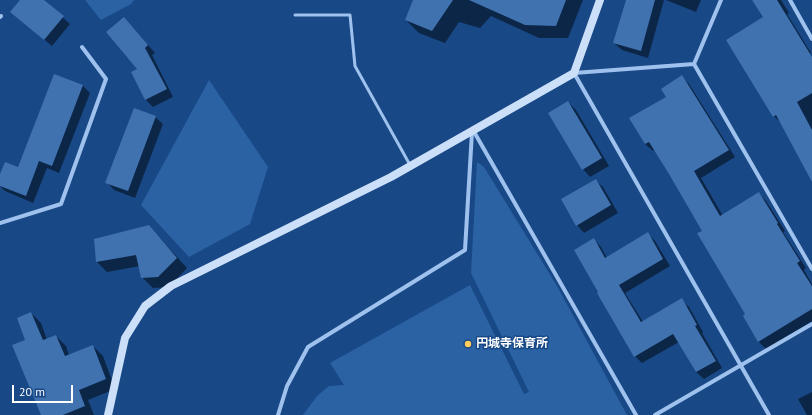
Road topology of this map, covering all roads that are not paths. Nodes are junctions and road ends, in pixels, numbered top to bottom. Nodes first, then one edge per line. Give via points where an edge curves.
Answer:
1 (600, 0) edge
2 (721, 0) edge
3 (790, 0) edge
4 (295, 15) dead end
5 (812, 38) edge
6 (82, 47) dead end
7 (694, 64) junction
8 (574, 73) junction
9 (472, 130) junction
10 (410, 166) junction
11 (0, 223) edge
12 (812, 269) edge
13 (812, 324) edge
14 (741, 365) junction
15 (108, 415) edge
16 (278, 415) edge
17 (636, 415) edge
18 (654, 415) edge
19 (769, 415) edge

1 - 8 street
2 - 7 street
3 - 5 street
4 - 10 lane via 350,15 354,66
6 - 11 street via 106,79 61,204
7 - 8 street
7 - 12 street
8 - 9 street
8 - 14 street
9 - 10 street
9 - 16 street via 465,250 308,347 287,386
9 - 17 street
10 - 15 street via 171,286 145,306 125,338
13 - 14 street
14 - 18 street
14 - 19 street

